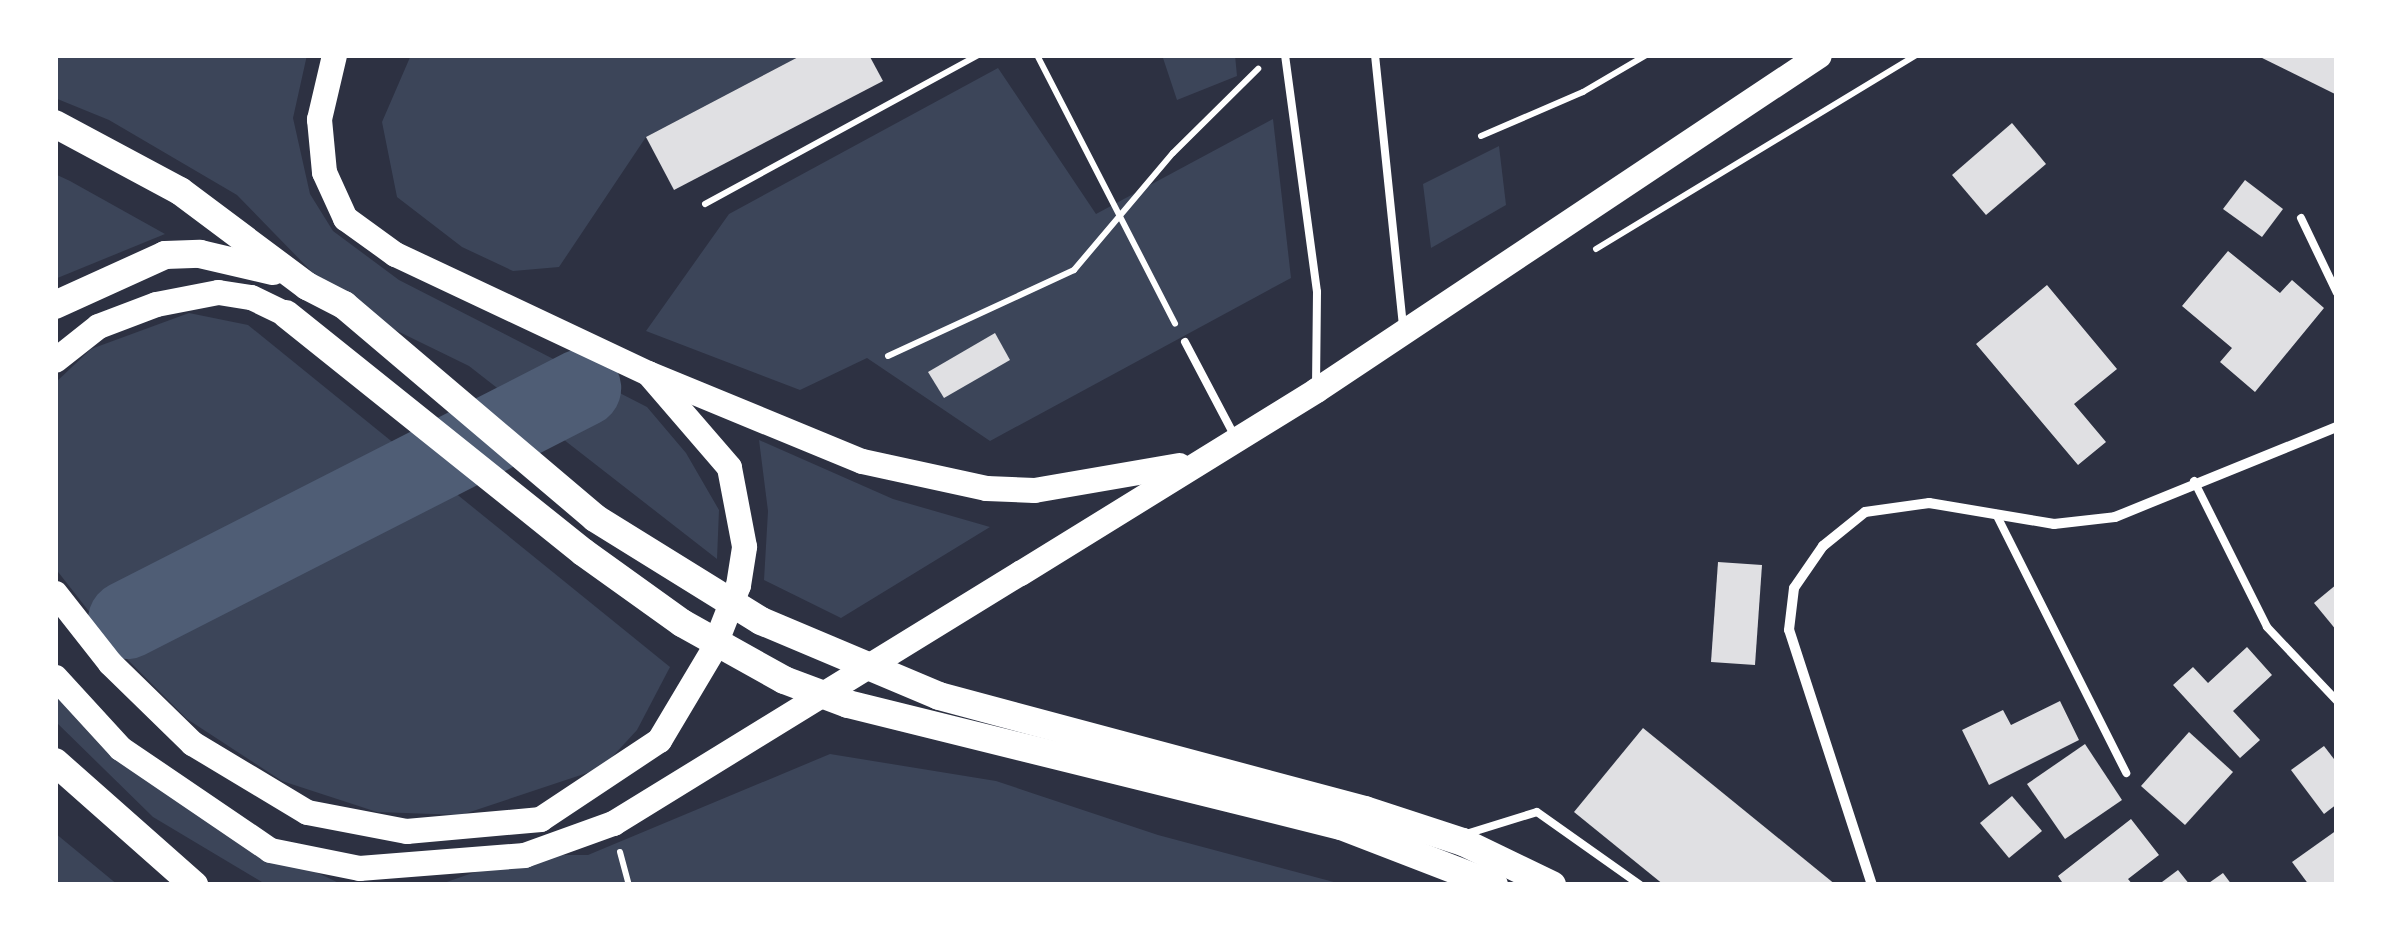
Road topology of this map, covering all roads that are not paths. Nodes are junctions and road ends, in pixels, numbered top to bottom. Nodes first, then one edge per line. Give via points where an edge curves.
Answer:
1 (334, 55) edge
2 (1285, 55) edge
3 (1375, 55) edge
4 (1819, 55) edge
5 (55, 124) edge
6 (2301, 218) dead end
7 (307, 286) junction
8 (2337, 293) edge
9 (55, 305) edge
10 (286, 314) joint
11 (1403, 330) junction
12 (1185, 342) road end
13 (55, 360) edge
14 (648, 374) junction
15 (1316, 390) junction
16 (2337, 427) edge
17 (1236, 437) junction
18 (1195, 462) junction
19 (2194, 481) junction
20 (1994, 510) junction
21 (55, 593) edge
22 (55, 677) edge
23 (2337, 701) edge
24 (55, 762) edge
25 (2126, 773) dead end
26 (1453, 838) junction
27 (194, 885) edge
28 (1494, 885) edge
29 (1552, 885) edge
30 (1640, 885) edge
31 (1872, 885) edge

1 - 14 main road via 319,119 324,172 345,218 395,254
2 - 15 lane via 1317,292
3 - 11 lane
4 - 11 main road
5 - 7 highway via 180,191
6 - 8 lane
7 - 9 highway via 255,263 165,255
7 - 26 highway via 344,306 596,518 761,622 940,696
10 - 13 main road via 252,297 218,292 156,304 98,326
10 - 28 highway via 583,552 682,624 784,680 920,723 1341,826
11 - 15 main road
12 - 17 lane
14 - 18 main road via 862,461 986,488 1078,487
14 - 21 main road via 729,467 744,546 738,585 712,652 659,740 540,818 406,831 308,812 192,743 110,663
15 - 17 main road
16 - 19 street
17 - 18 main road
18 - 22 main road via 613,823 524,855 359,868 270,850 120,748
19 - 20 street via 2115,516 2054,524
19 - 23 lane via 2266,627
20 - 25 lane
20 - 31 street via 1929,503 1865,512 1824,546 1794,588 1789,630
24 - 27 highway
26 - 29 highway
26 - 30 lane via 1537,812

